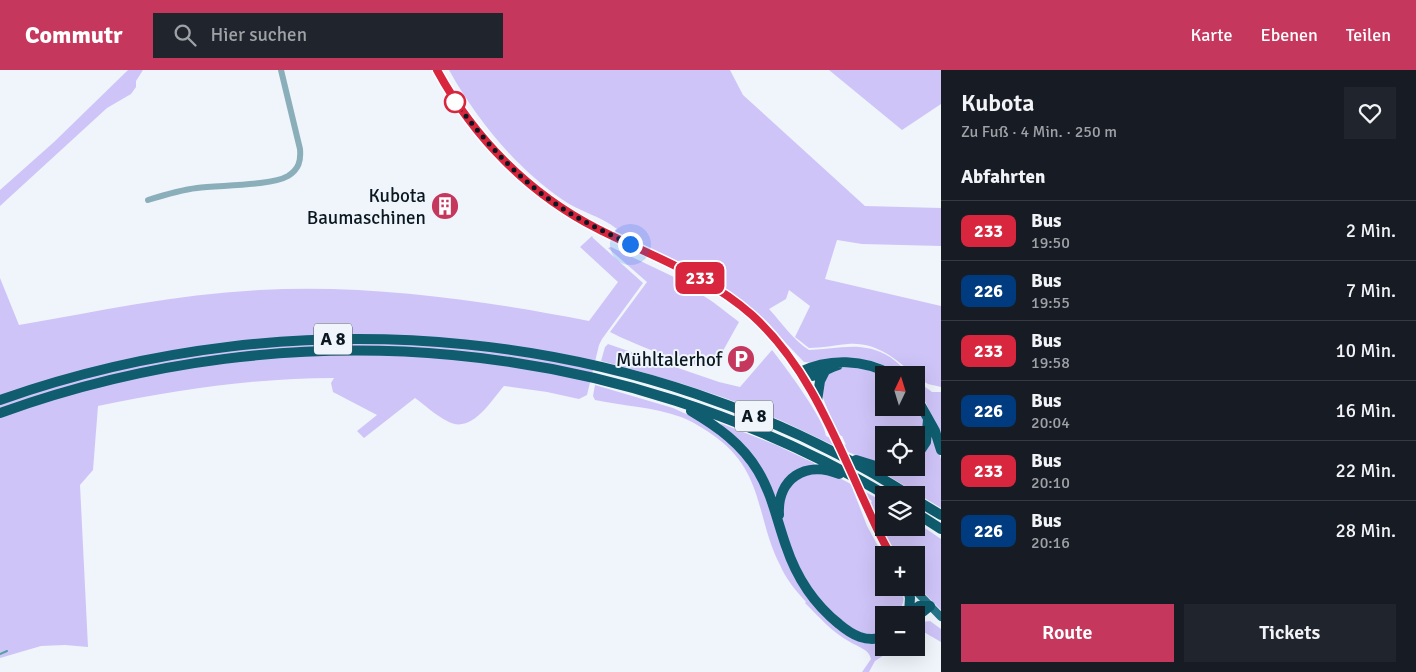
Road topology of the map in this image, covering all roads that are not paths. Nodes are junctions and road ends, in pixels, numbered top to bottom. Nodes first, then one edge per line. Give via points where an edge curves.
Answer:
1 (281, 70) edge
2 (437, 70) edge
3 (148, 200) dead end
4 (849, 363) junction
5 (875, 367) edge
6 (825, 370) junction
7 (800, 372) junction
8 (671, 398) junction
9 (0, 400) edge
10 (817, 401) junction
11 (925, 412) edge
12 (0, 413) edge
13 (928, 417) junction
14 (925, 444) edge
15 (941, 450) edge
16 (836, 454) junction
17 (875, 466) edge
18 (893, 486) edge
19 (874, 488) joint
20 (925, 505) edge
21 (941, 515) edge
22 (925, 519) edge
23 (779, 524) junction
24 (941, 529) edge
25 (887, 546) edge
26 (921, 596) edge
27 (930, 606) junction
28 (925, 608) edge
29 (941, 617) edge
30 (875, 638) edge

1 - 3 street via 300,149 300,162 294,172 280,180 196,188
2 - 7 main road via 456,103 510,167 544,195 596,228 694,274 725,294 775,338
4 - 5 highway
4 - 6 highway
4 - 7 highway via 823,363
6 - 7 highway via 813,376
6 - 10 highway
7 - 10 main road
8 - 12 highway, A 8 via 585,375 488,358 404,350 317,350 169,366 98,382
8 - 19 highway, A 8 via 786,443
8 - 23 highway via 722,431 747,455 766,486
9 - 16 highway, A 8 via 92,371 212,348 314,339 407,339 521,351 615,370 732,408 788,430
10 - 25 main road, bridge
11 - 13 highway
13 - 14 highway
13 - 15 highway
16 - 17 highway
16 - 18 highway, A 8
19 - 23 highway via 824,470 802,472 782,491
20 - 21 highway
22 - 24 highway
23 - 30 highway via 794,566 819,604 856,636
26 - 27 main road
27 - 28 highway
27 - 29 main road

